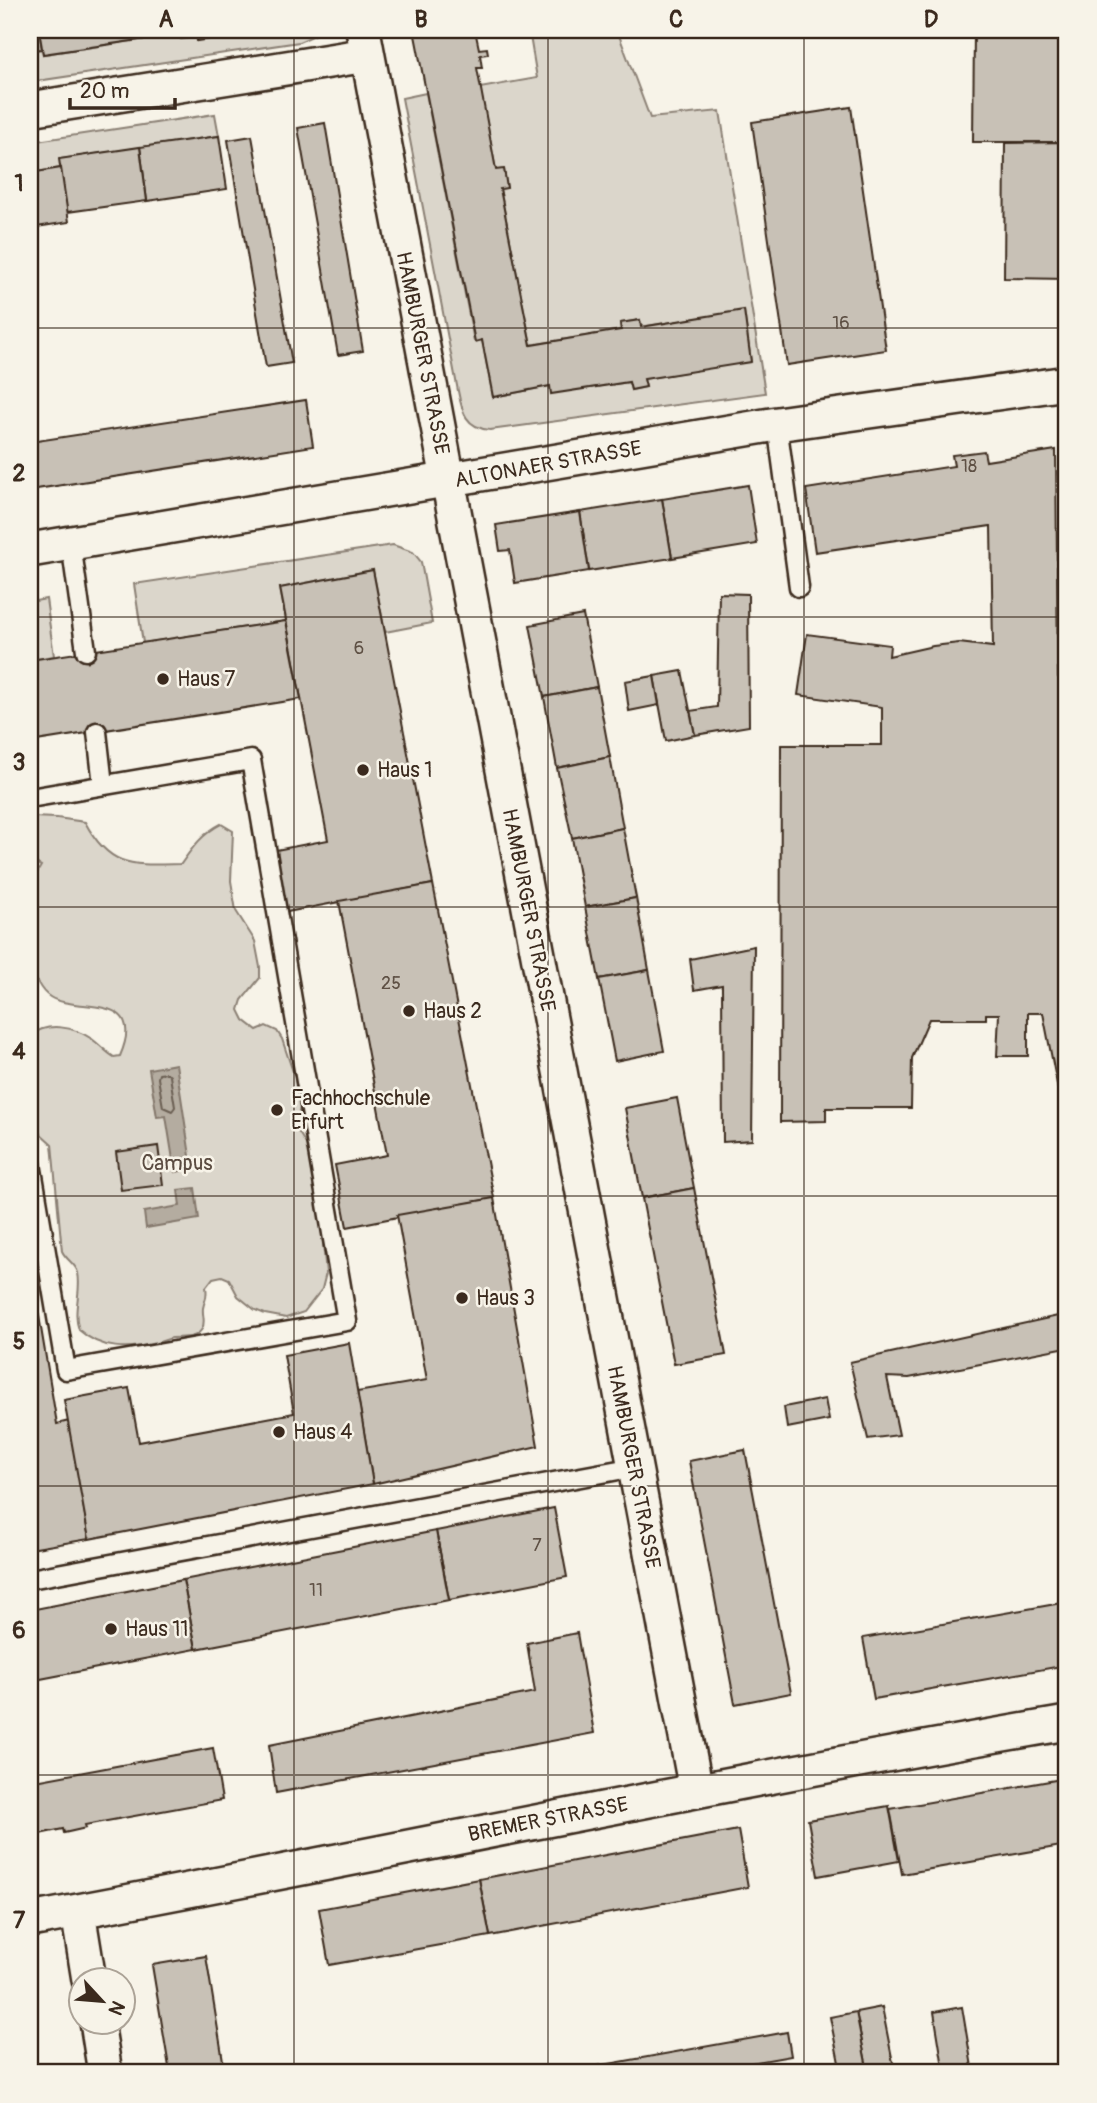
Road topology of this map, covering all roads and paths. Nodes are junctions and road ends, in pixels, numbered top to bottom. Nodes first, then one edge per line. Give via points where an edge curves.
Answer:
1 (365, 42) edge
2 (30, 109) edge
3 (1067, 383) edge
4 (777, 424) junction
5 (447, 481) junction
6 (71, 543) junction
7 (30, 550) edge
8 (799, 587) dead end
9 (86, 651) dead end
10 (97, 732) dead end
11 (103, 785) junction
12 (30, 798) edge
13 (30, 1158) edge
14 (34, 1207) edge
15 (635, 1467) junction
16 (30, 1579) edge
17 (1067, 1723) edge
18 (696, 1790) junction
19 (78, 1912) junction
20 (30, 1920) edge
21 (87, 1966) edge
22 (99, 2036) edge
23 (105, 2073) edge

1 - 2 street
1 - 5 street, HAMBURGER STRASSE
3 - 4 street, ALTONAER STRASSE
4 - 5 street, ALTONAER STRASSE
4 - 8 lane
5 - 6 street, ALTONAER STRASSE
5 - 15 street, HAMBURGER STRASSE
6 - 7 street, ALTONAER STRASSE
6 - 9 lane
10 - 11 lane
11 - 12 lane
11 - 14 lane via 251,760 347,1321 66,1370
13 - 14 lane
15 - 16 lane
15 - 18 street, HAMBURGER STRASSE
17 - 18 street, BREMER STRASSE
18 - 19 street, BREMER STRASSE
19 - 20 street, BREMER STRASSE
19 - 21 street
22 - 23 street

